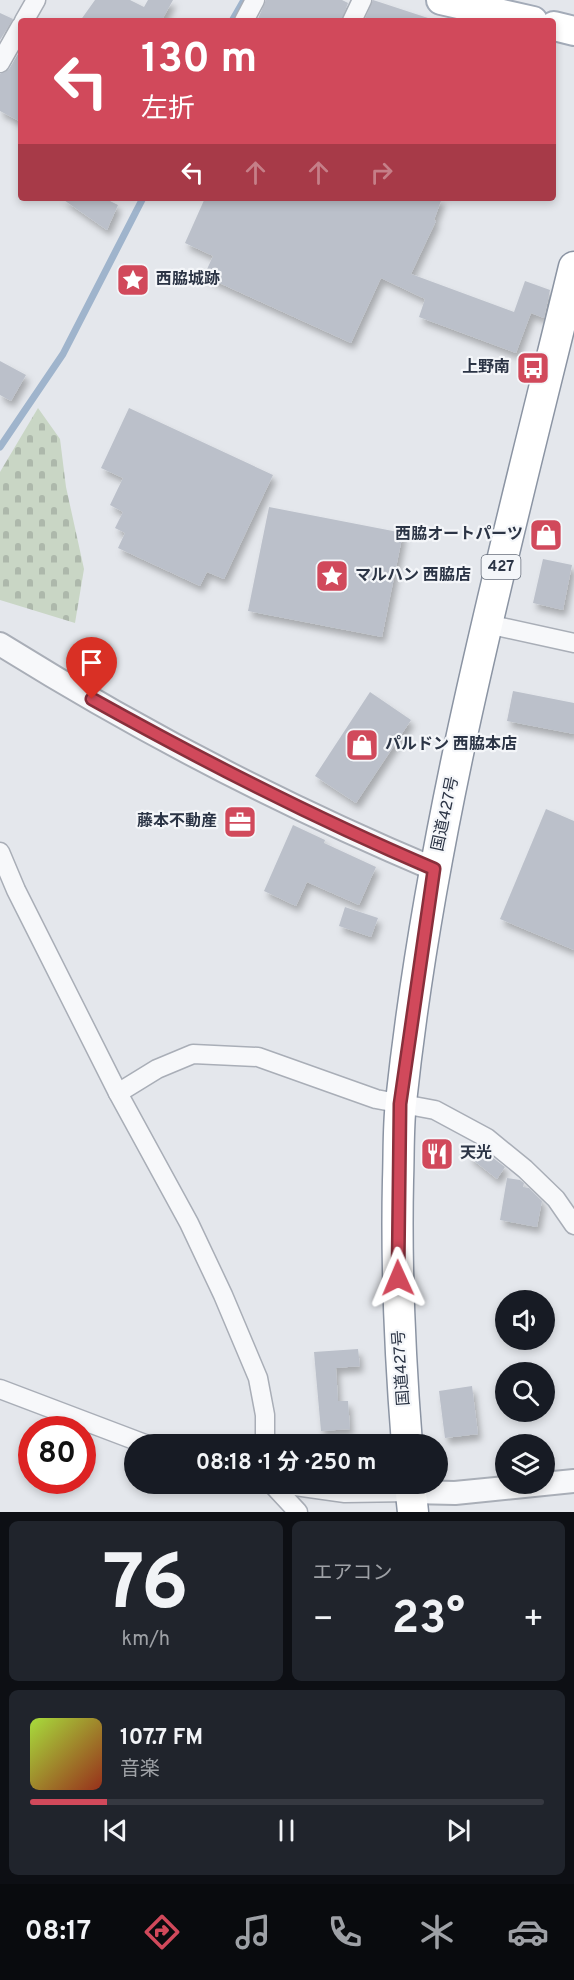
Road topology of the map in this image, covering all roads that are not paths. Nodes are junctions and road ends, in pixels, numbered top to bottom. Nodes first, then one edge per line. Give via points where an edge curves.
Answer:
1 (36, 0) edge
2 (255, 0) edge
3 (362, 0) edge
4 (454, 9) edge
5 (26, 18) edge
6 (246, 18) edge
7 (353, 18) edge
8 (513, 18) edge
9 (556, 26) edge
10 (574, 31) edge
11 (18, 32) edge
12 (0, 63) edge
13 (574, 267) edge
14 (487, 624) junction
15 (574, 643) edge
16 (0, 644) edge
17 (0, 852) edge
18 (434, 869) junction
19 (118, 1093) junction
20 (400, 1104) junction
21 (574, 1225) edge
22 (0, 1389) edge
23 (265, 1434) edge
24 (406, 1434) edge
25 (124, 1436) edge
26 (574, 1481) edge
27 (281, 1494) edge
28 (378, 1494) edge
29 (411, 1496) edge
30 (298, 1512) edge

1 - 5 street
2 - 6 street
3 - 7 street
4 - 8 main road
9 - 10 main road
11 - 12 street
13 - 14 highway, 国道427号 / 427
14 - 15 street
14 - 18 highway, 国道427号 / 427
16 - 18 street via 108,708 268,793
17 - 19 street
18 - 20 highway, 国道427号 / 427
19 - 20 street via 157,1069 193,1054 258,1057 375,1099
19 - 23 street via 189,1223 258,1378
20 - 21 street via 435,1110 487,1138 548,1191
20 - 24 highway, 国道427号 / 427 via 397,1231
22 - 25 street
26 - 29 street
27 - 30 street
28 - 29 street

